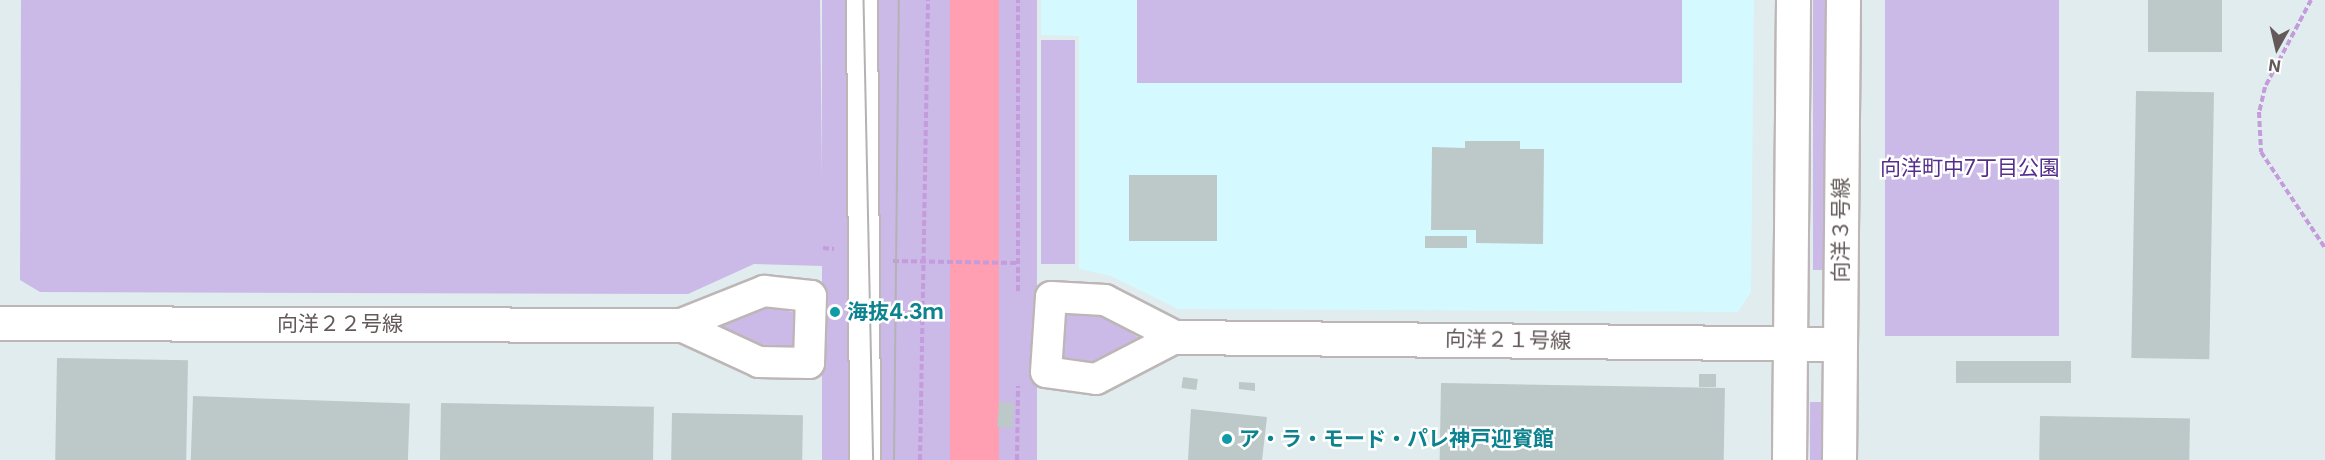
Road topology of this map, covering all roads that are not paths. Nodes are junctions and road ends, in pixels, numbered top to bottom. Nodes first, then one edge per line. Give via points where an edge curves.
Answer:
1 (862, 0) edge
2 (1793, 0) edge
3 (1843, 0) edge
4 (0, 323) edge
5 (679, 325) dead end
6 (1177, 337) dead end
7 (1790, 343) junction
8 (1840, 344) junction
9 (864, 460) edge
10 (1790, 460) edge
11 (1839, 460) edge

1 - 9 street
2 - 7 street
3 - 8 street, 向洋３号線
4 - 5 street, 向洋２２号線
6 - 7 street, 向洋２１号線
7 - 8 street, 向洋２１号線
7 - 10 street
8 - 11 street, 向洋３号線

